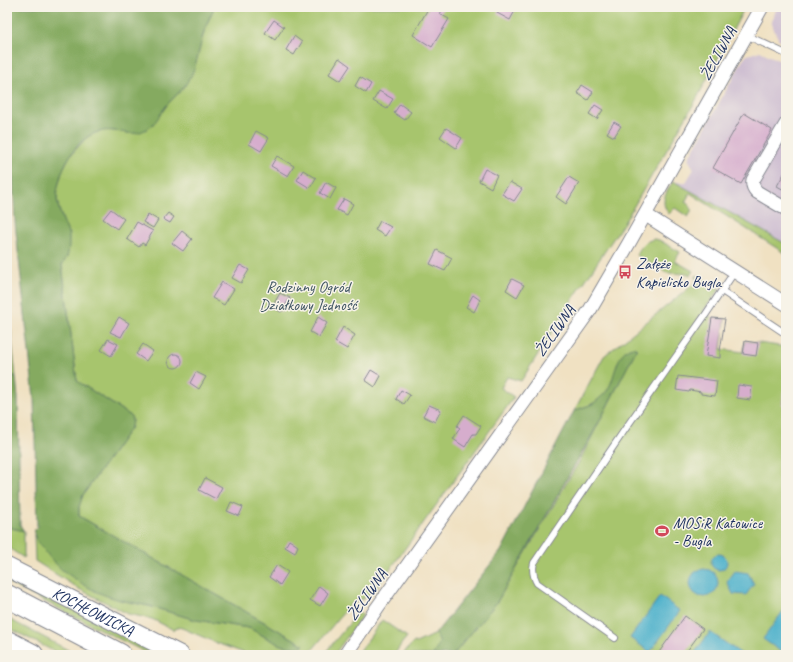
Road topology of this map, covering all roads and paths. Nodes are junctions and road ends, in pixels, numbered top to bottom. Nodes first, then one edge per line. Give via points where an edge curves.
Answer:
1 (762, 7) edge
2 (746, 35) junction
3 (786, 54) edge
4 (786, 124) edge
5 (786, 209) edge
6 (646, 215) junction
7 (735, 272) junction
8 (722, 291) junction
9 (786, 304) edge
10 (786, 334) edge
11 (7, 567) edge
12 (7, 596) edge
13 (615, 638) dead end
14 (7, 642) edge
15 (32, 655) edge
16 (120, 655) edge
17 (180, 655) edge
18 (345, 655) edge

1 - 2 street, ŻELIWNA
2 - 3 lane
2 - 6 street, ŻELIWNA
4 - 5 street via 752,184 757,192
6 - 7 street
6 - 18 street, ŻELIWNA via 590,310
7 - 8 lane
7 - 9 street
8 - 10 lane
8 - 13 lane via 534,563 533,574 537,583
11 - 17 main road, KOCHŁOWICKA
12 - 16 highway
14 - 15 highway

